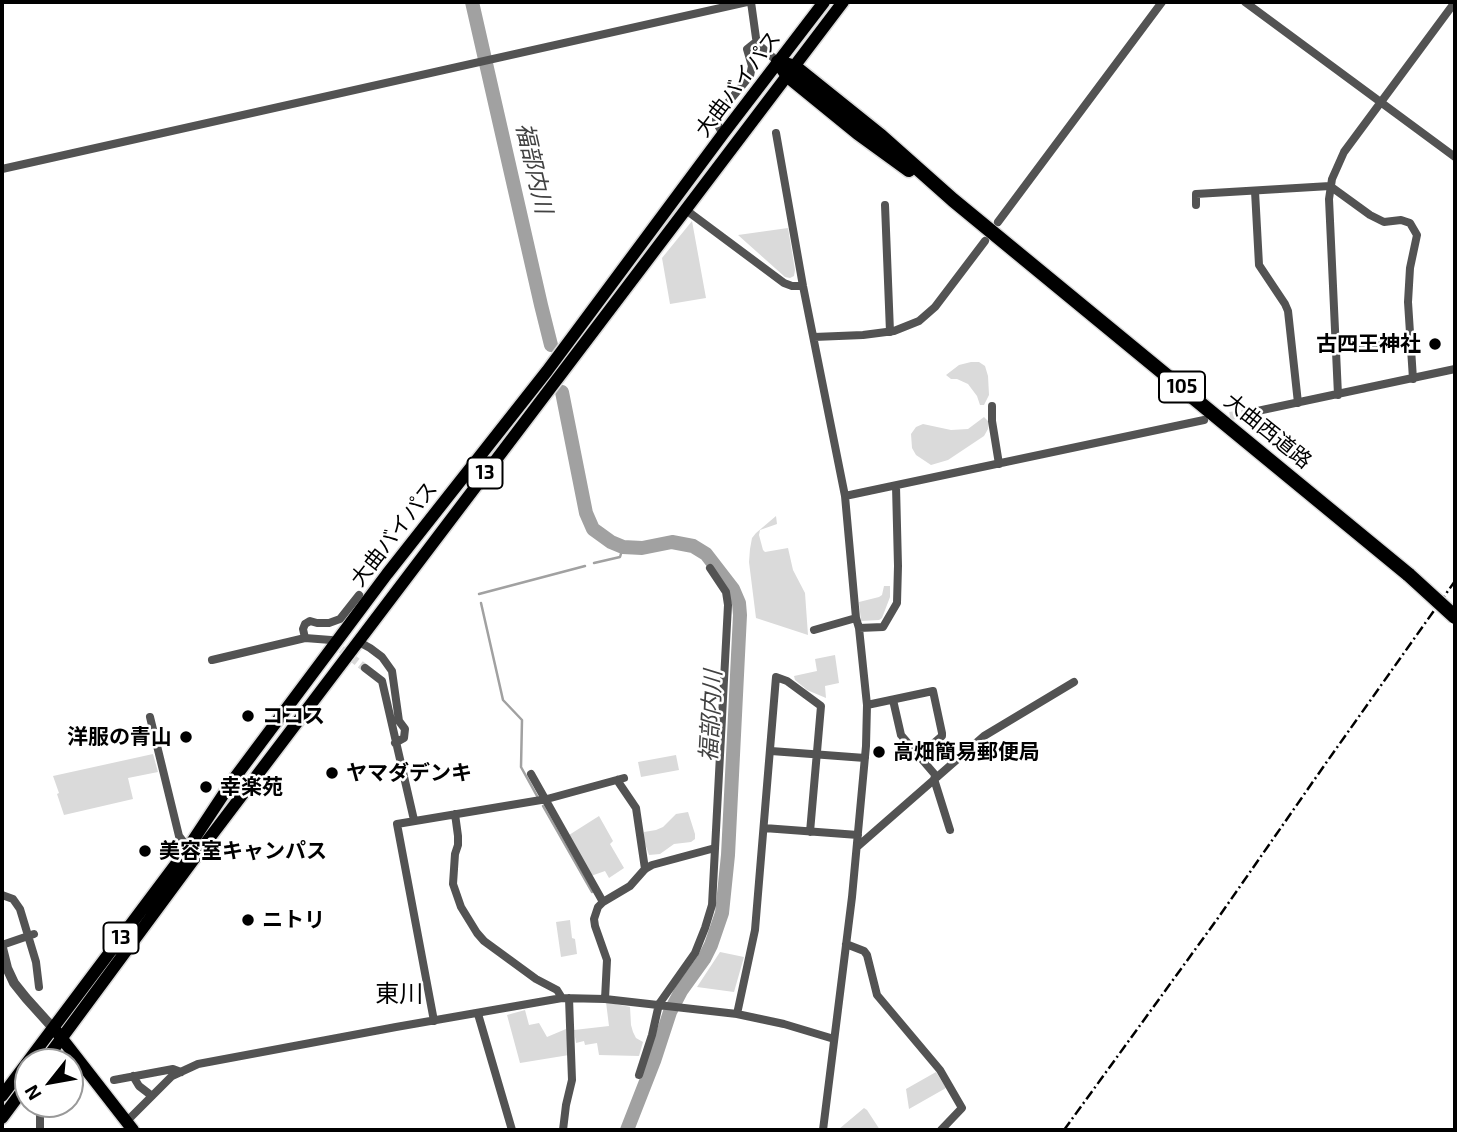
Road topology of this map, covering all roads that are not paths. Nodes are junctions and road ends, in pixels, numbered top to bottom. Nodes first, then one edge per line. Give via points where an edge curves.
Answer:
1 (749, 2) edge
2 (824, 2) edge
3 (843, 2) edge
4 (1162, 2) edge
5 (1245, 2) edge
6 (1455, 2) edge
7 (757, 41) junction
8 (778, 62) junction
9 (792, 71) junction
10 (1381, 103) junction
11 (776, 133) dead end
12 (723, 134) junction
13 (1455, 158) edge
14 (2, 169) edge
15 (1330, 186) junction
16 (1255, 191) junction
17 (885, 205) dead end
18 (1196, 205) dead end
19 (686, 210) junction
20 (998, 222) dead end
21 (985, 241) dead end
22 (803, 286) junction
23 (890, 332) junction
24 (814, 337) junction
25 (1383, 343) dead end
26 (1336, 347) junction
27 (1455, 369) edge
28 (1413, 379) junction
29 (1338, 395) junction
30 (1298, 403) junction
31 (992, 406) dead end
32 (1248, 413) tunnel mouth
33 (1204, 420) dead end
34 (999, 464) junction
35 (896, 486) junction
36 (845, 496) junction
37 (710, 568) dead end
38 (363, 605) junction
39 (1455, 617) edge
40 (856, 618) junction
41 (859, 628) junction
42 (814, 630) dead end
43 (305, 638) junction
44 (331, 640) tunnel mouth
45 (359, 642) junction
46 (212, 660) dead end
47 (365, 668) tunnel mouth
48 (1074, 682) dead end
49 (893, 700) junction
50 (867, 705) junction
51 (150, 717) dead end
52 (395, 743) junction
53 (771, 751) junction
54 (816, 755) junction
55 (919, 757) junction
56 (865, 758) junction
57 (531, 774) dead end
58 (936, 778) junction
59 (545, 799) junction
60 (454, 814) junction
61 (414, 820) junction
62 (764, 828) junction
63 (950, 830) dead end
64 (810, 832) junction
65 (858, 835) junction
66 (857, 847) junction
67 (188, 848) junction
68 (715, 848) junction
69 (645, 869) junction
70 (2, 895) edge
71 (603, 902) junction
72 (31, 935) junction
73 (846, 944) junction
74 (2, 946) edge
75 (39, 987) dead end
76 (566, 998) junction
77 (606, 999) junction
78 (662, 1005) junction
79 (478, 1014) junction
80 (737, 1014) junction
81 (434, 1021) junction
82 (57, 1033) junction
83 (834, 1039) junction
84 (50, 1048) edge
85 (181, 1072) junction
86 (639, 1075) dead end
87 (134, 1076) junction
88 (114, 1080) dead end
89 (2, 1096) edge
90 (152, 1096) junction
91 (14, 1102) edge
92 (2, 1118) edge
93 (126, 1127) edge
94 (512, 1130) edge
95 (563, 1130) edge
96 (823, 1130) edge
97 (941, 1130) edge

1 - 7 street
1 - 14 street
2 - 8 main road, 大曲バイパス / 13
3 - 9 main road, 大曲バイパス / 13
4 - 20 street
5 - 10 street
6 - 10 street
7 - 8 street
7 - 12 street via 747,49 750,76 716,117
8 - 9 highway, 大曲西道路
8 - 12 main road, 大曲バイパス / 13
9 - 19 main road, 大曲バイパス / 13
9 - 39 highway, 大曲西道路 / 105, bridge via 858,133 953,200 1344,520
10 - 13 street
10 - 15 street via 1344,152
11 - 22 street
12 - 38 main road, 大曲バイパス / 13
15 - 16 street
15 - 26 street
15 - 28 street via 1370,215 1387,223 1407,221 1416,231 1408,302
16 - 18 street via 1196,194
16 - 30 street via 1258,265 1288,311
17 - 23 street
19 - 22 street via 785,283
19 - 45 main road, 大曲バイパス / 13
21 - 23 street via 934,307 919,321
22 - 24 street
23 - 24 street
24 - 36 street
25 - 26 street
26 - 29 street
27 - 28 street
28 - 29 street
29 - 30 street
30 - 32 street
31 - 34 street
33 - 34 street
34 - 35 street
35 - 36 street
35 - 41 street via 897,603 883,627
36 - 40 street
37 - 68 street via 726,592 728,605
38 - 43 street via 359,596 340,619 310,621 303,629
38 - 67 main road, 大曲バイパス / 13
40 - 41 street
40 - 42 street
41 - 50 street
43 - 44 street
43 - 46 street
45 - 52 street via 382,657 392,671 398,720 405,729 404,738
45 - 82 main road, 大曲バイパス / 13
47 - 52 street via 382,681
48 - 58 street via 984,736
49 - 50 street
49 - 55 street via 901,735
49 - 55 street via 933,691 942,736
50 - 56 street
51 - 67 street via 179,836
52 - 61 street
53 - 54 street
53 - 54 street via 776,677 821,706
53 - 62 street
54 - 56 street
54 - 64 street
55 - 58 street
56 - 65 street
57 - 59 street
58 - 63 street
58 - 66 street
59 - 60 street
59 - 69 street via 620,779 636,808
59 - 71 street
60 - 61 street
60 - 76 street via 458,836 453,884 466,915 484,941
61 - 81 street via 397,824
62 - 64 street
62 - 80 street via 755,930
64 - 65 street
65 - 66 street
66 - 73 street
67 - 82 main road, 大曲バイパス / 13
68 - 69 street
68 - 78 street via 712,905 705,928
69 - 71 street via 630,886
70 - 72 street via 17,904
71 - 77 street via 594,919 607,960
72 - 74 street
72 - 75 street
73 - 83 street
73 - 97 street via 867,955 877,995 940,1070 962,1108
74 - 82 street via 14,983
76 - 77 street
76 - 79 street
76 - 95 street via 572,1080
77 - 78 street
78 - 80 street
78 - 86 street
79 - 81 street
79 - 94 street
80 - 83 street
81 - 85 street via 198,1064
82 - 84 main road, 大曲バイパス / 13
82 - 89 main road, 大曲バイパス / 13
82 - 93 main road
83 - 96 street
85 - 87 street via 173,1069
85 - 90 street
87 - 88 street
87 - 90 street
90 - 93 street
91 - 92 main road

